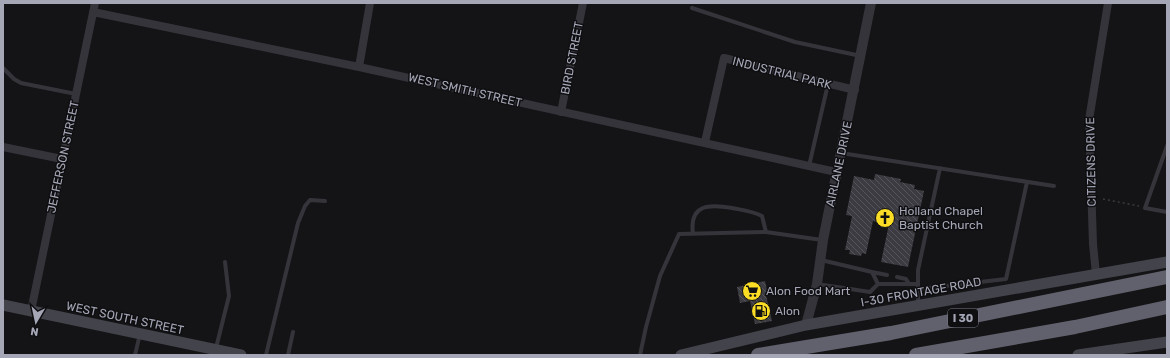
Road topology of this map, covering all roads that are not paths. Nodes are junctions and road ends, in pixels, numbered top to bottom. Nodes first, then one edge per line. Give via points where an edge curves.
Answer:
1 (95, 3) edge
2 (370, 3) edge
3 (583, 3) edge
4 (871, 3) edge
5 (1108, 3) edge
6 (692, 8) dead end
7 (92, 12) junction
8 (861, 56) junction
9 (359, 67) junction
10 (3, 68) edge
11 (828, 84) junction
12 (855, 90) junction
13 (76, 94) junction
14 (561, 112) junction
15 (705, 142) junction
16 (1167, 146) edge
17 (3, 147) edge
18 (840, 153) junction
19 (62, 159) junction
20 (809, 166) junction
21 (940, 168) junction
22 (836, 172) junction
23 (1027, 182) junction
24 (1054, 186) dead end
25 (326, 201) dead end
26 (1167, 212) edge
27 (766, 232) junction
28 (693, 234) junction
29 (823, 240) junction
30 (819, 260) junction
31 (225, 262) dead end
32 (1167, 262) edge
33 (872, 272) junction
34 (1096, 274) junction
35 (887, 275) dead end
36 (897, 277) dead end
37 (1167, 277) edge
38 (817, 284) junction
39 (878, 284) junction
40 (908, 284) junction
41 (918, 284) junction
42 (918, 289) junction
43 (3, 305) edge
44 (918, 307) junction
45 (1167, 307) edge
46 (31, 311) junction
47 (806, 325) junction
48 (293, 332) dead end
49 (140, 334) junction
50 (1167, 342) edge
51 (199, 351) edge
52 (215, 351) junction
53 (1125, 351) edge
54 (136, 355) edge
55 (241, 355) edge
56 (266, 355) edge
57 (288, 355) edge
58 (640, 355) edge
59 (682, 355) edge
60 (758, 355) edge
61 (916, 355) edge
62 (1083, 355) edge

1 - 7 street, JEFFERSON STREET
2 - 9 street
3 - 14 street, BIRD STREET
4 - 8 street, AIRLANE DRIVE
5 - 34 street, CITIZENS DRIVE via 1088,120
6 - 8 lane via 795,42
7 - 9 street, WEST SMITH STREET
7 - 13 street, JEFFERSON STREET
8 - 12 street, AIRLANE DRIVE
9 - 14 street, WEST SMITH STREET
10 - 13 lane via 21,83
11 - 12 street, INDUSTRIAL PARK
11 - 15 street, INDUSTRIAL PARK via 724,58
11 - 20 lane
12 - 18 street, AIRLANE DRIVE
13 - 19 street, JEFFERSON STREET
14 - 15 street, WEST SMITH STREET
15 - 20 street, WEST SMITH STREET
16 - 26 lane via 1145,208
17 - 19 street
18 - 21 lane
18 - 22 street, AIRLANE DRIVE
19 - 46 street, JEFFERSON STREET
20 - 22 street, WEST SMITH STREET
21 - 23 lane
21 - 41 lane via 918,270
22 - 29 street, AIRLANE DRIVE
23 - 24 lane
23 - 42 lane via 1006,278
25 - 56 lane via 310,200 298,222
27 - 28 lane
27 - 28 lane via 762,216 754,212 713,205 697,211 692,225
27 - 29 lane
28 - 58 lane via 679,234 660,276
29 - 30 street, AIRLANE DRIVE
30 - 33 lane
30 - 38 street, AIRLANE DRIVE
31 - 52 lane via 229,296
32 - 34 main road, I-30 FRONTAGE ROAD
33 - 35 lane
33 - 39 lane
34 - 44 main road, I-30 FRONTAGE ROAD
36 - 40 lane via 906,279
37 - 60 highway, I 30 via 890,333
38 - 39 lane via 870,292
38 - 47 street, AIRLANE DRIVE
39 - 40 lane
40 - 41 lane
41 - 42 lane
42 - 44 lane
43 - 46 main road, WEST SOUTH STREET
44 - 47 main road, I-30 FRONTAGE ROAD
45 - 61 highway, I 30 via 1075,327
46 - 49 main road, WEST SOUTH STREET
47 - 59 main road, I-30 FRONTAGE ROAD
48 - 57 lane
49 - 51 main road, WEST SOUTH STREET
49 - 54 lane
50 - 53 main road
51 - 52 main road, WEST SOUTH STREET
52 - 55 main road, WEST SOUTH STREET
53 - 62 main road

